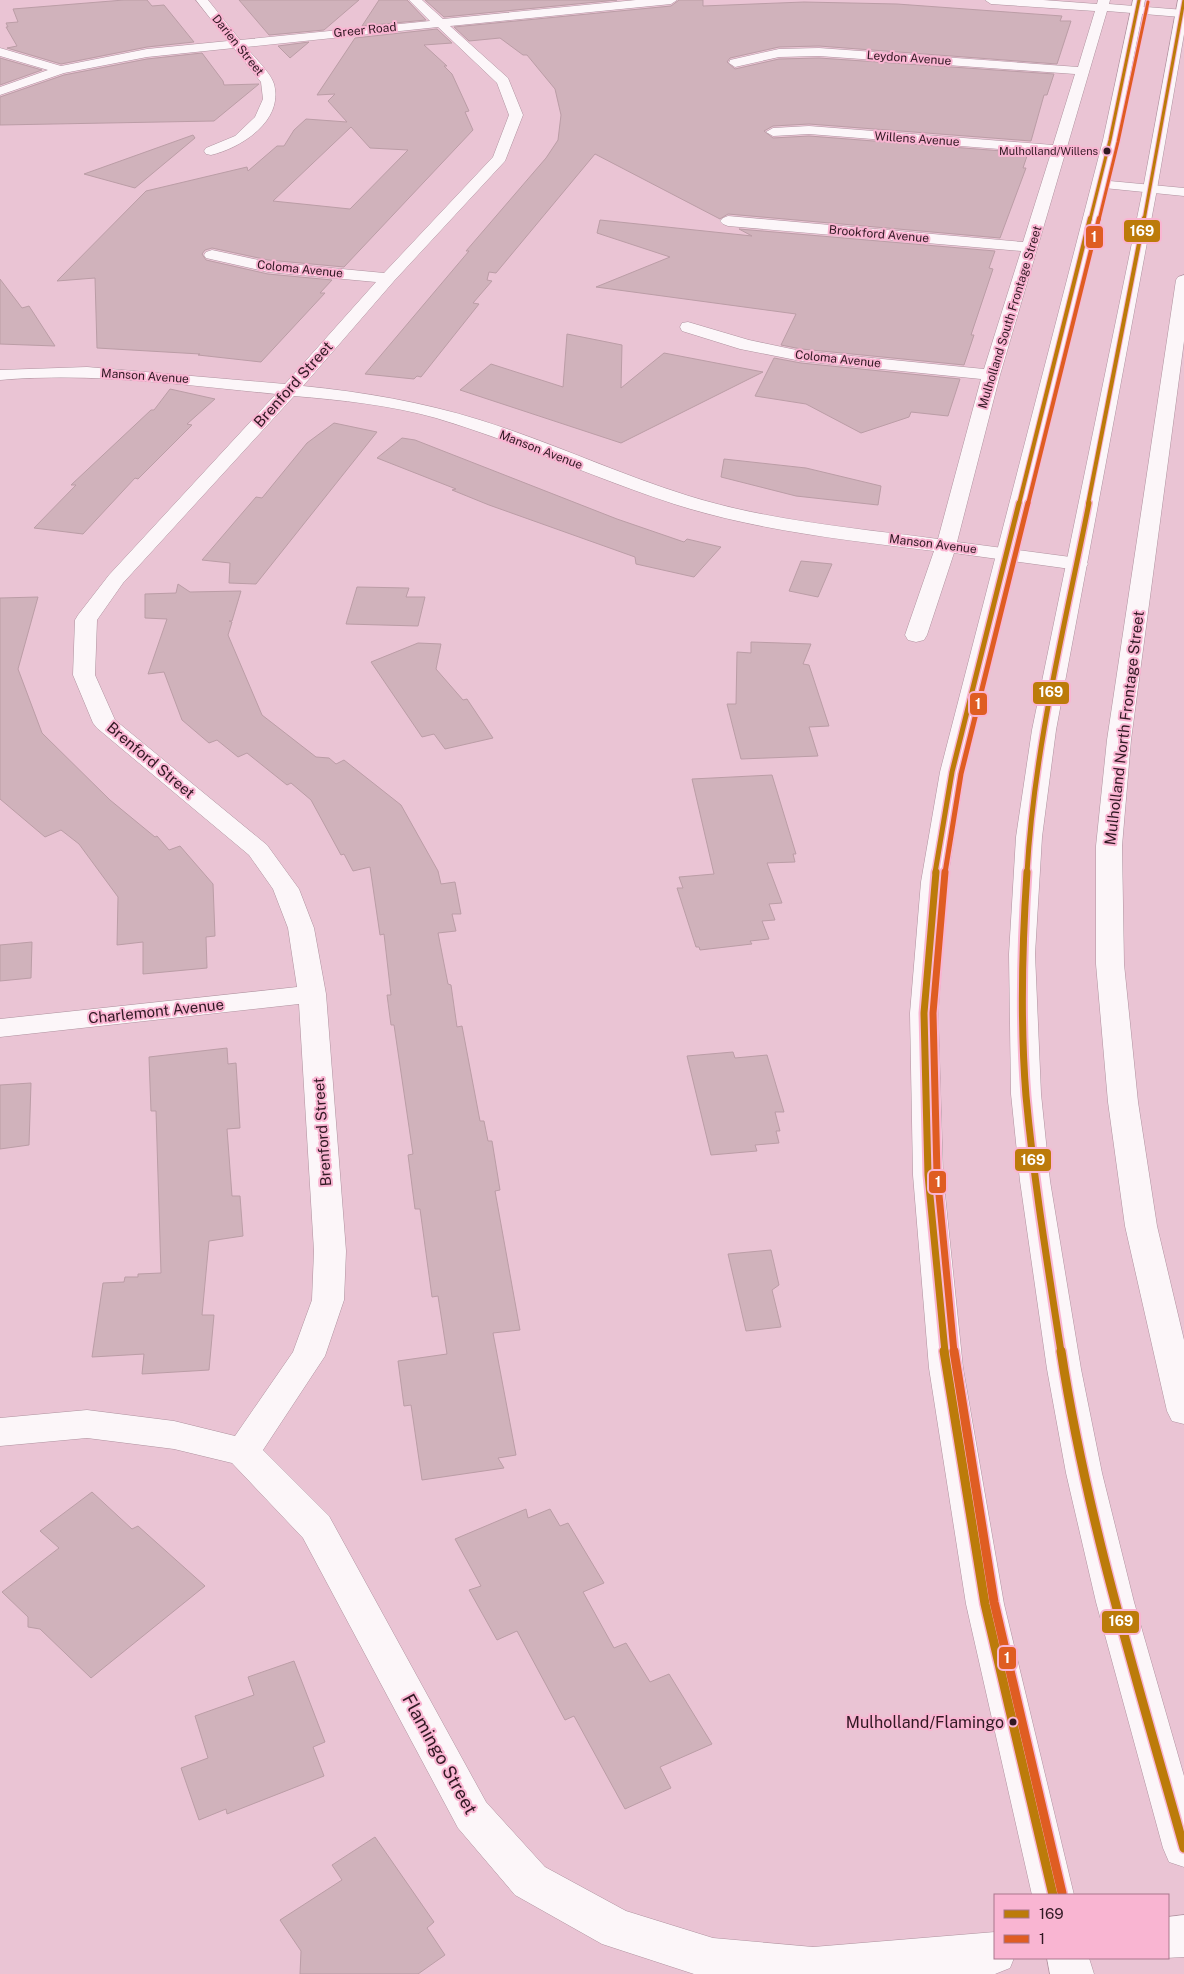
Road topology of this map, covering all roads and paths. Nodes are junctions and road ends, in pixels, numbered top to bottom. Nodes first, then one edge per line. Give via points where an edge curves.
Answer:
1 (202, 0) edge
2 (415, 0) edge
3 (671, 0) edge
4 (990, 0) edge
5 (1184, 0) edge
6 (632, 2) edge
7 (1103, 4) edge
8 (1138, 5) edge
9 (1182, 13) junction
10 (441, 23) junction
11 (237, 43) junction
12 (0, 52) edge
13 (735, 63) dead end
14 (62, 70) junction
15 (1084, 71) junction
16 (0, 92) edge
17 (773, 132) dead end
18 (1060, 150) junction
19 (211, 151) dead end
20 (1099, 184) junction
21 (1150, 189) junction
22 (1184, 192) edge
23 (728, 221) dead end
24 (1031, 247) junction
25 (212, 255) dead end
26 (388, 278) junction
27 (1184, 280) edge
28 (688, 327) dead end
29 (1180, 341) edge
30 (0, 375) edge
31 (991, 375) junction
32 (289, 390) junction
33 (946, 546) junction
34 (1006, 553) junction
35 (1078, 564) junction
36 (916, 635) dead end
37 (312, 994) junction
38 (0, 1028) edge
39 (1184, 1412) edge
40 (0, 1432) edge
41 (243, 1452) junction
42 (1184, 1848) edge
43 (1052, 1894) edge
44 (1184, 1936) edge
45 (1169, 1938) edge
46 (994, 1953) edge
47 (1068, 1959) edge
48 (1072, 1974) edge

1 - 11 street, Darien Street
2 - 10 street, Brenford Street
3 - 6 street, Greer Road
4 - 7 street
5 - 9 street
6 - 10 street, Greer Road
7 - 8 street
7 - 15 street, Mulholland South Frontage Street
8 - 9 street
8 - 20 street
9 - 21 street
10 - 11 street, Greer Road
10 - 26 street, Brenford Street via 503,81 516,115 500,158
11 - 14 street, Greer Road via 147,53
11 - 19 street, Darien Street via 267,82 270,99 261,119 240,139
12 - 14 street
13 - 15 street, Leydon Avenue via 779,54 819,52
14 - 16 street, Greer Road
15 - 18 street, Mulholland South Frontage Street
17 - 18 street, Willens Avenue via 809,130
18 - 24 street, Mulholland South Frontage Street
20 - 21 street
20 - 34 street
21 - 22 street
21 - 35 street
23 - 24 street, Brookford Avenue
24 - 31 street, Mulholland South Frontage Street
25 - 26 street, Coloma Avenue via 268,267
26 - 32 street, Brenford Street
27 - 29 street, Mulholland North Frontage Street
28 - 31 street, Coloma Avenue via 746,345 801,356
29 - 39 street, Mulholland North Frontage Street via 1119,740 1110,846 1110,964 1123,1102 1141,1226
30 - 32 street, Manson Avenue via 30,372 126,373
31 - 33 street, Mulholland South Frontage Street
32 - 33 street, Manson Avenue via 438,414 716,510 810,528
32 - 37 street, Brenford Street via 116,579 86,620 84,675 105,723 258,850 286,889 301,928
33 - 34 street, Manson Avenue
33 - 36 street, Mulholland South Frontage Street
34 - 35 street, Manson Avenue
34 - 43 street via 952,772 934,882 924,1013 928,1175 946,1368 985,1604
35 - 42 street via 1044,730 1030,837 1022,954 1026,1094 1047,1271 1084,1473 1123,1629
37 - 38 street, Charlemont Avenue
37 - 41 street, Brenford Street via 330,1251 328,1300 308,1356
40 - 41 street via 87,1424 174,1435
41 - 46 street, Flamingo Street via 316,1527 472,1815 530,1881 617,1929 713,1959 813,1968
44 - 45 street
47 - 48 street

